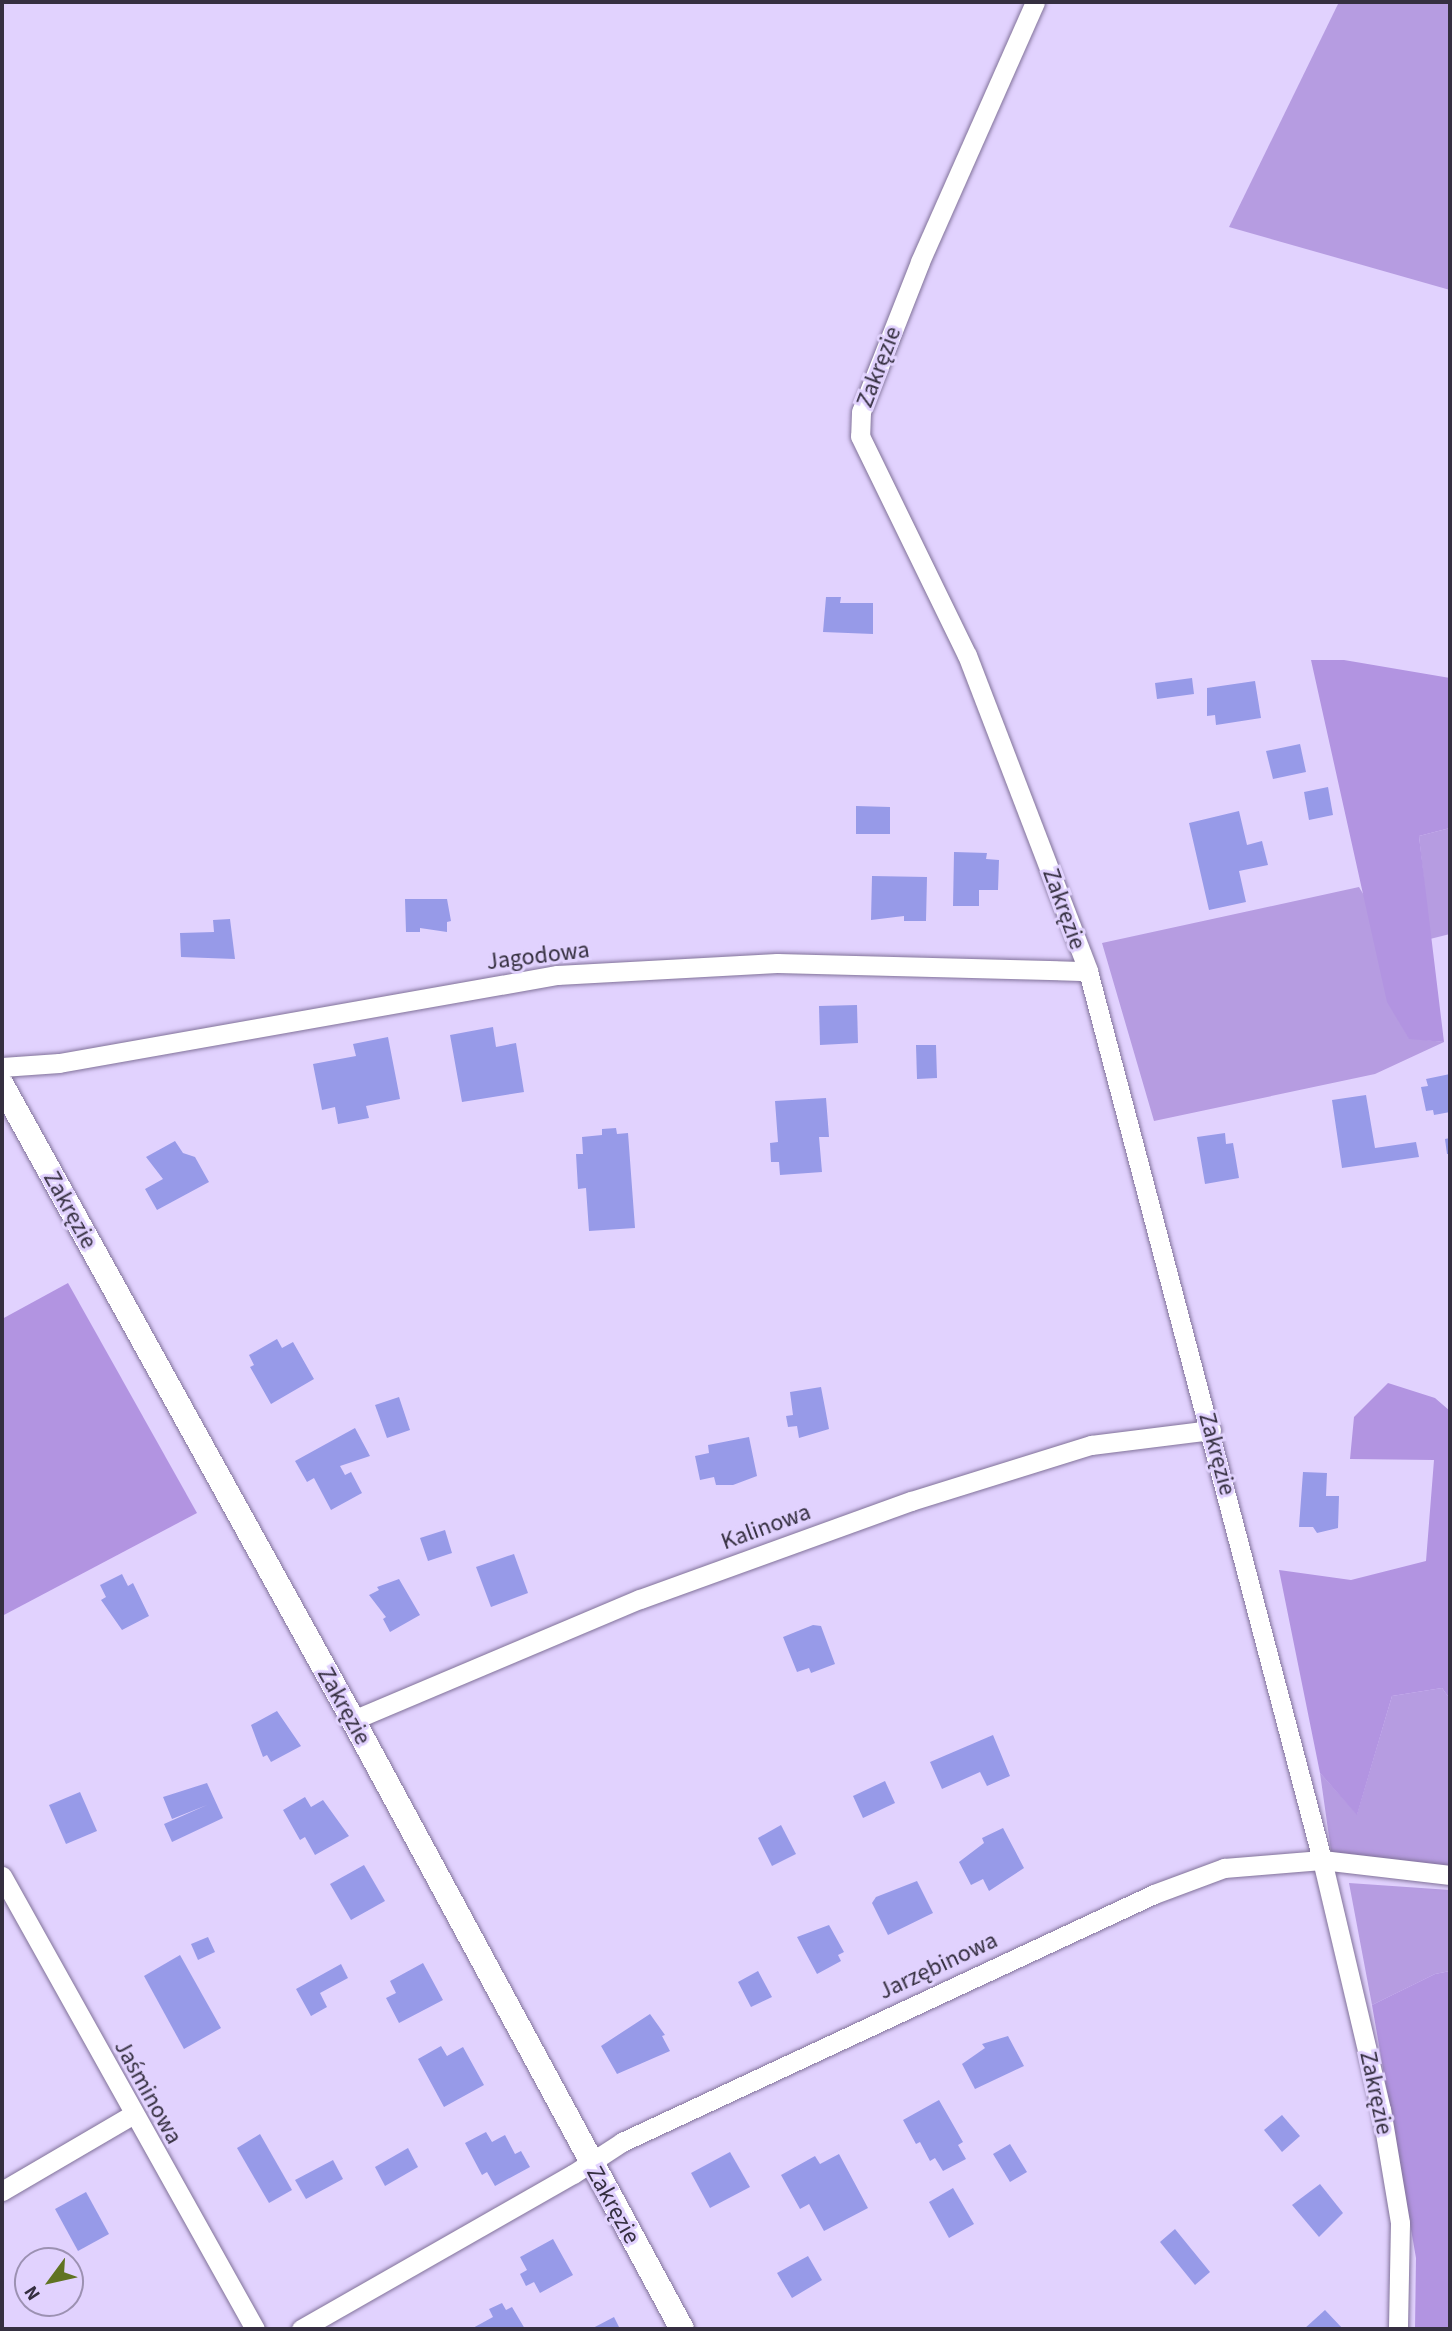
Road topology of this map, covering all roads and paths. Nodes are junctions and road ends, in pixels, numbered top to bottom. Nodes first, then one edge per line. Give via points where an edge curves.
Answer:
1 (1035, 2) edge
2 (1088, 971) junction
3 (2, 1068) edge
4 (2, 1085) edge
5 (1211, 1430) junction
6 (353, 1720) junction
7 (1322, 1860) junction
8 (1450, 1875) edge
9 (2, 1876) edge
10 (132, 2115) junction
11 (589, 2163) junction
12 (2, 2191) edge
13 (255, 2329) edge
14 (301, 2329) edge
15 (682, 2329) edge
16 (1398, 2329) edge

1 - 2 street, Zakręzie via 915,275 861,412 860,436 967,655
2 - 3 street, Jagodowa via 777,963 557,975 59,1063
2 - 5 street, Zakręzie
4 - 6 street, Zakręzie
5 - 6 street, Kalinowa via 1091,1445 911,1500 640,1598
5 - 7 street, Zakręzie
6 - 11 street, Zakręzie
7 - 8 street
7 - 11 street, Jarzębinowa via 1224,1868 1154,1894 634,2136
7 - 16 street, Zakręzie via 1381,2109 1400,2223
9 - 10 street, Jaśminowa
10 - 12 street
10 - 13 street, Jaśminowa
11 - 14 street, Jarzębinowa
11 - 15 street, Zakręzie

